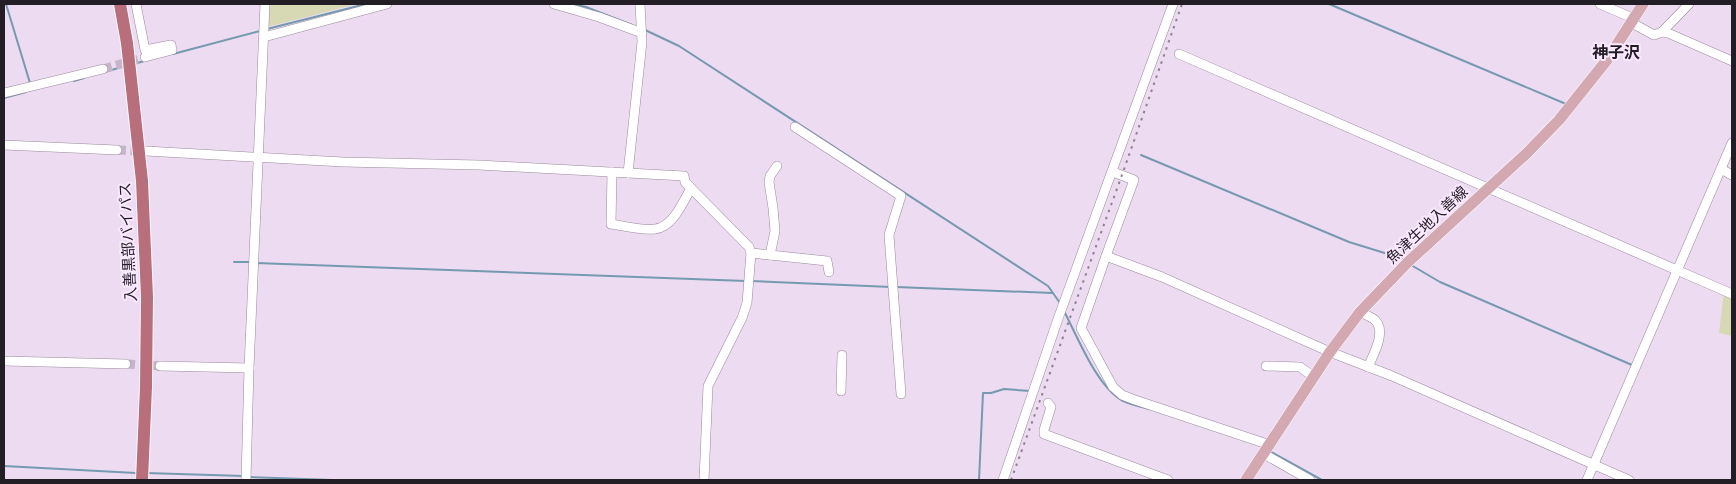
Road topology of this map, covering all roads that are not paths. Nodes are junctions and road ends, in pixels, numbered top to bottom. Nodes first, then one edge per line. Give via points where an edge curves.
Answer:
1 (120, 4) edge
2 (136, 4) edge
3 (265, 4) edge
4 (388, 4) edge
5 (554, 4) edge
6 (640, 4) edge
7 (1173, 4) edge
8 (1600, 4) edge
9 (1643, 4) edge
10 (1689, 4) edge
11 (1634, 21) junction
12 (1662, 32) junction
13 (642, 33) junction
14 (264, 38) junction
15 (1179, 54) dead end
16 (145, 58) tunnel mouth
17 (1732, 62) edge
18 (103, 69) tunnel mouth
19 (4, 93) edge
20 (795, 127) dead end
21 (4, 145) edge
22 (1732, 146) edge
23 (117, 150) tunnel mouth
24 (146, 151) tunnel mouth
25 (259, 158) junction
26 (777, 166) dead end
27 (1721, 169) junction
28 (612, 172) junction
29 (1113, 172) junction
30 (628, 173) junction
31 (1732, 175) edge
32 (691, 188) junction
33 (1490, 188) junction
34 (751, 253) junction
35 (770, 255) junction
36 (1106, 256) junction
37 (1676, 270) junction
38 (829, 272) dead end
39 (1732, 294) edge
40 (1360, 312) junction
41 (1330, 352) junction
42 (842, 355) dead end
43 (4, 360) edge
44 (126, 364) tunnel mouth
45 (160, 366) tunnel mouth
46 (1266, 366) dead end
47 (1368, 367) junction
48 (249, 368) junction
49 (1314, 377) junction
50 (841, 391) dead end
51 (901, 394) dead end
52 (1048, 403) dead end
53 (1267, 449) junction
54 (1594, 465) junction
55 (142, 480) edge
56 (246, 480) edge
57 (704, 480) edge
58 (1003, 480) edge
59 (1168, 480) edge
60 (1246, 480) edge
61 (1310, 480) edge
62 (1587, 480) edge
63 (1629, 480) edge

1 - 55 highway, 入善黒部バイパス via 140,163 148,297
2 - 16 street via 144,50 171,45 172,50
3 - 14 street
4 - 14 street
5 - 13 street
6 - 13 street
7 - 29 street
8 - 11 street
9 - 11 main road, 魚津生地入善線
10 - 12 street
11 - 12 street via 1654,35
11 - 33 main road, 魚津生地入善線 via 1571,106
12 - 17 street
13 - 30 street
14 - 25 street
15 - 33 street
18 - 19 street
20 - 51 street via 901,196 889,235
21 - 23 street
22 - 27 street
24 - 25 street
25 - 28 street
25 - 48 street
26 - 35 street via 769,182 775,231
27 - 31 street
27 - 37 street
28 - 30 street
28 - 32 street via 611,224 656,229 669,222
29 - 36 street via 1134,180
29 - 58 street
30 - 32 street via 684,176
32 - 34 street via 749,247
33 - 37 street
33 - 40 main road, 魚津生地入善線 via 1408,262
34 - 35 street
34 - 57 street via 747,303 708,386
35 - 38 street via 827,260
36 - 41 street via 1162,277
36 - 53 street via 1080,328 1113,387 1136,400
37 - 39 street
37 - 54 street
40 - 41 main road, 魚津生地入善線
40 - 47 street via 1375,320 1379,328
41 - 47 street
41 - 49 main road, 魚津生地入善線
42 - 50 street
43 - 44 street
45 - 48 street
46 - 49 street via 1300,366
47 - 54 street
48 - 56 street
49 - 53 main road, 魚津生地入善線
52 - 59 street via 1051,407 1044,434
53 - 60 main road, 魚津生地入善線
53 - 61 street
54 - 62 street
54 - 63 street

